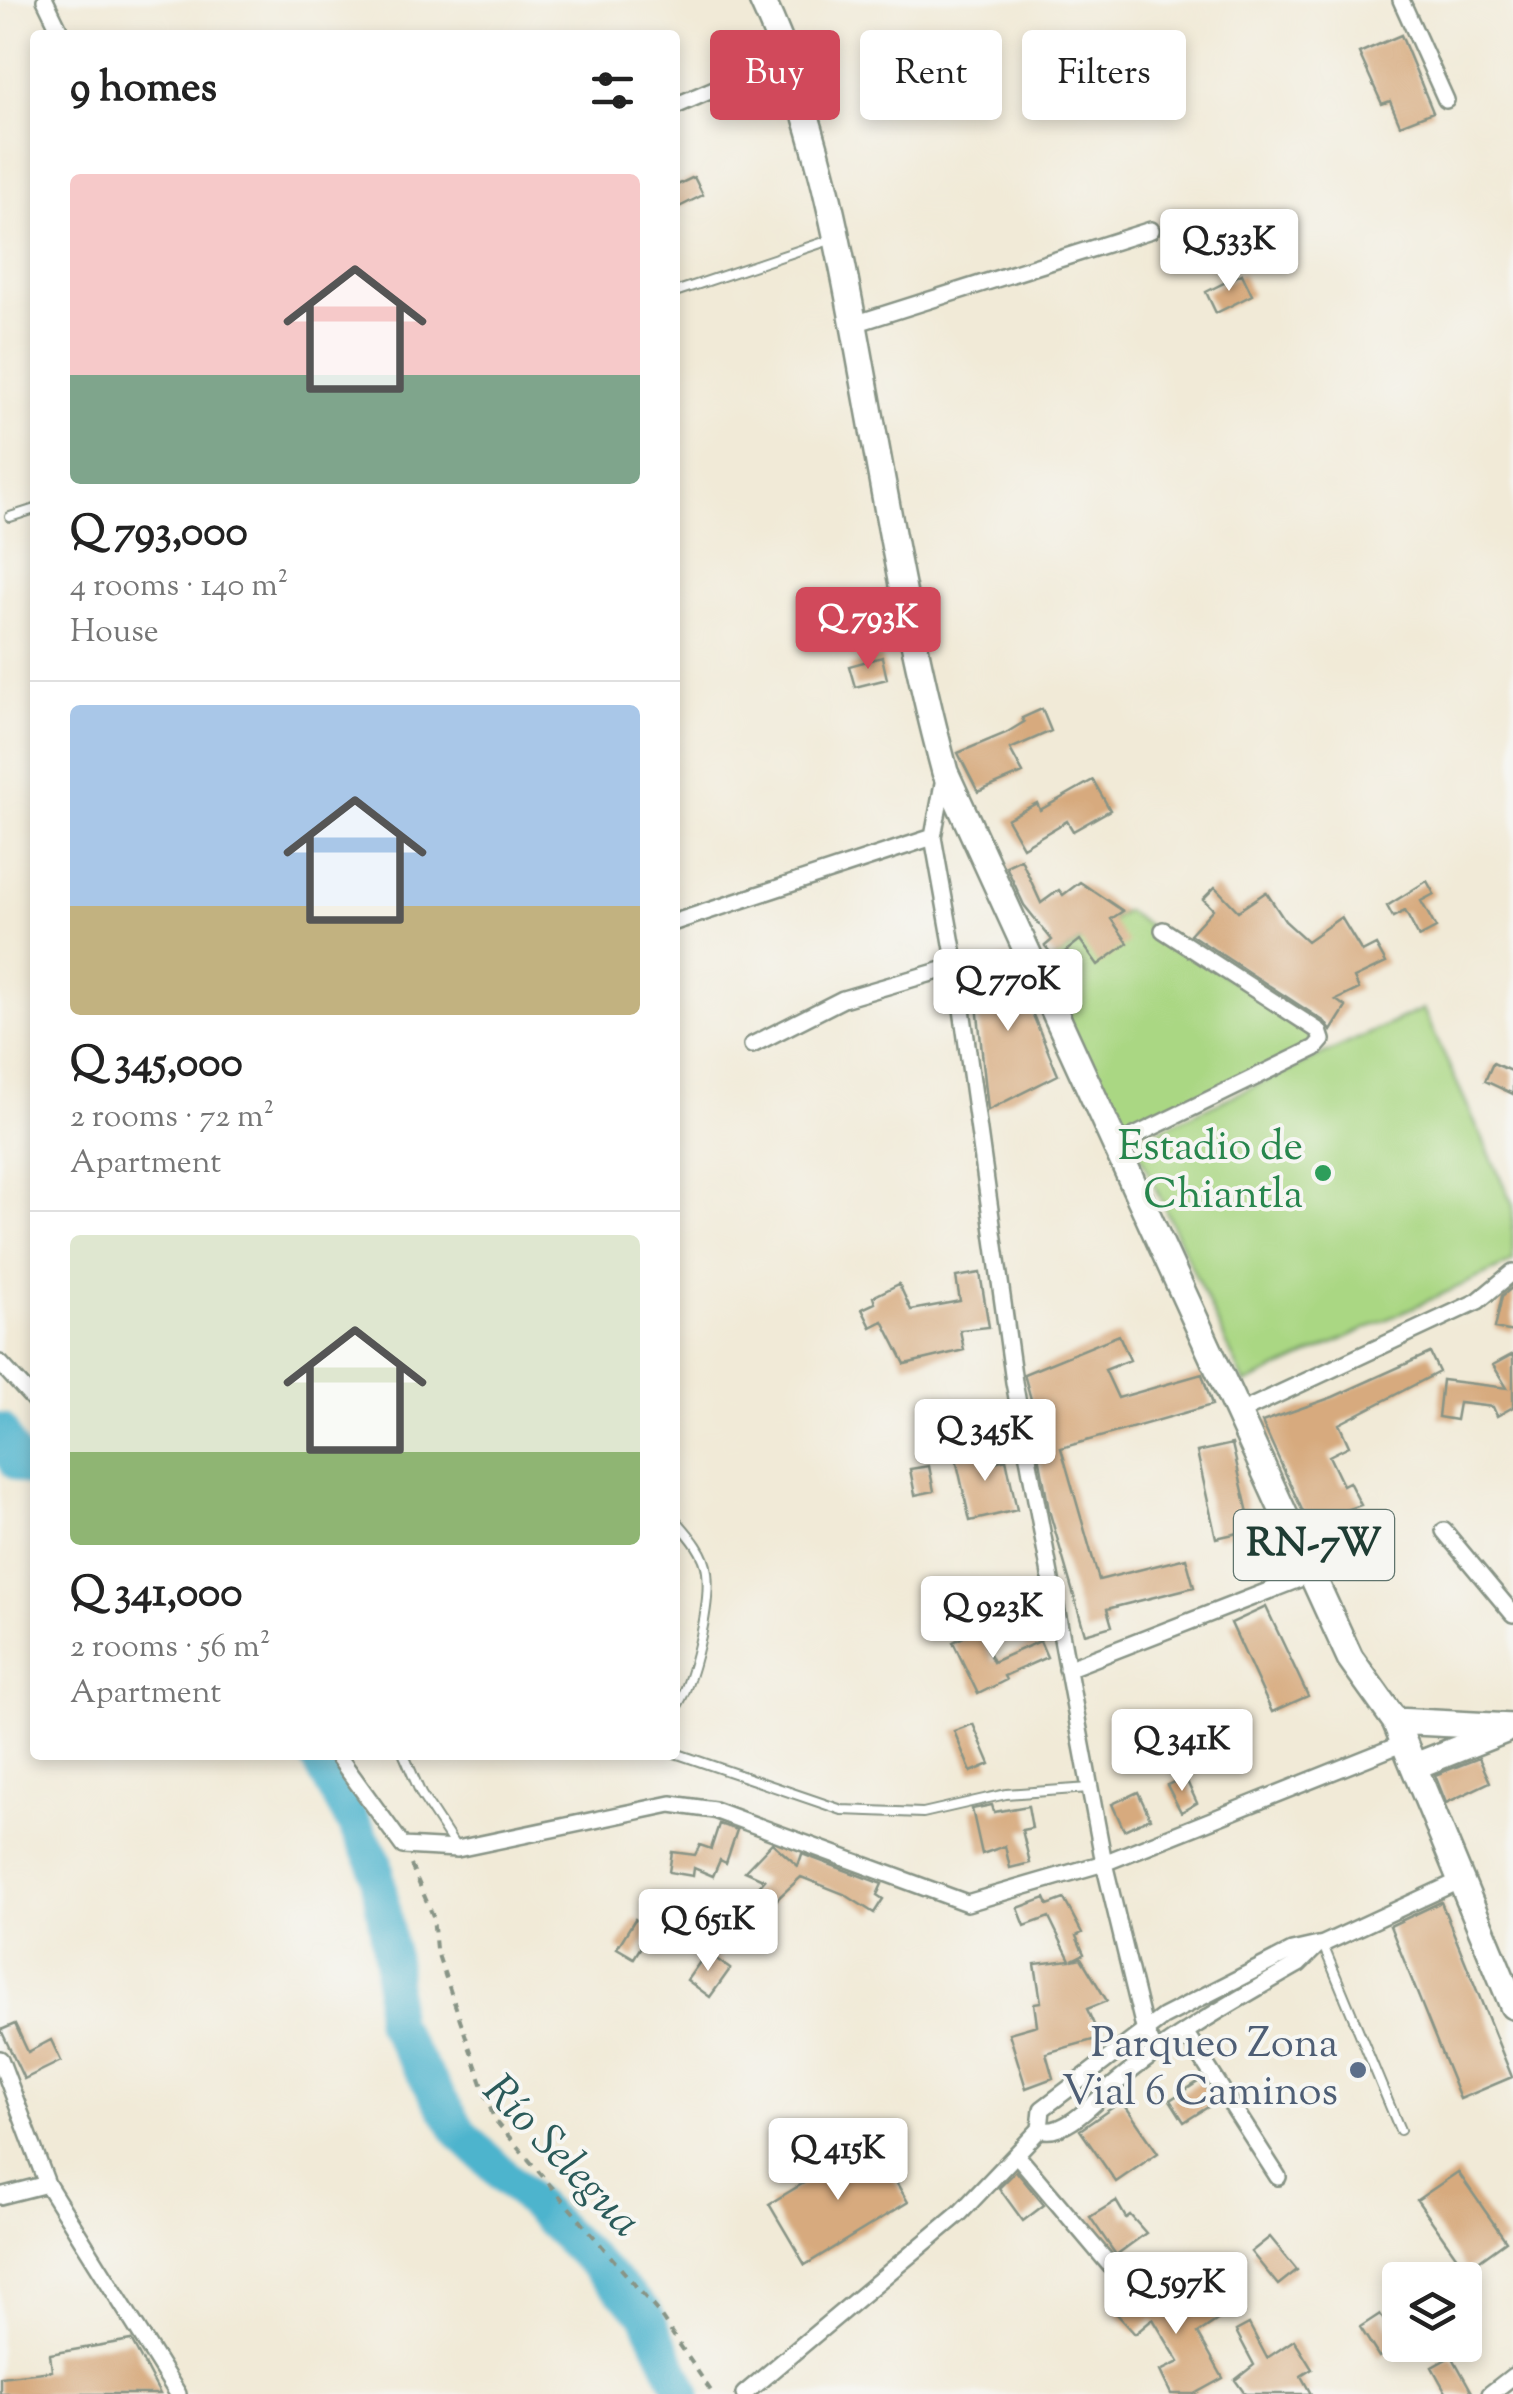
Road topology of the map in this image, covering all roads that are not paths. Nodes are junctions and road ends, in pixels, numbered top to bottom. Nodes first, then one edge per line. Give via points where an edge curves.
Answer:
1 (45, 0) edge
2 (762, 0) edge
3 (1401, 0) edge
4 (60, 30) edge
5 (776, 30) edge
6 (710, 91) edge
7 (1446, 100) dead end
8 (680, 104) edge
9 (805, 120) edge
10 (1151, 230) dead end
11 (837, 238) junction
12 (680, 290) edge
13 (854, 324) junction
14 (30, 511) edge
15 (10, 517) dead end
16 (945, 772) junction
17 (934, 838) junction
18 (680, 920) edge
19 (1163, 930) dead end
20 (956, 966) junction
21 (752, 1046) dead end
22 (1116, 1145) junction
23 (1513, 1272) edge
24 (0, 1364) edge
25 (30, 1396) edge
26 (1240, 1412) junction
27 (680, 1525) edge
28 (1444, 1531) dead end
29 (1318, 1572) junction
30 (1513, 1614) edge
31 (1067, 1669) junction
32 (680, 1702) edge
33 (1512, 1726) edge
34 (1405, 1743) junction
35 (680, 1756) edge
36 (341, 1760) edge
37 (406, 1760) edge
38 (1089, 1788) junction
39 (456, 1849) junction
40 (1104, 1863) junction
41 (1461, 1880) junction
42 (1320, 1945) junction
43 (1513, 2006) edge
44 (1144, 2028) junction
45 (1185, 2032) junction
46 (1155, 2051) junction
47 (0, 2059) edge
48 (1040, 2129) junction
49 (1400, 2130) dead end
50 (1016, 2154) junction
51 (1278, 2177) dead end
52 (47, 2184) junction
53 (0, 2196) edge
54 (1114, 2270) dead end
55 (1513, 2376) edge
56 (178, 2394) edge
57 (744, 2394) edge
58 (1490, 2394) edge

1 - 4 street
2 - 5 main road, RN-7W
3 - 7 street
6 - 8 street
9 - 11 main road, RN-7W
10 - 13 street
11 - 12 lane
11 - 13 main road, RN-7W
13 - 16 main road, RN-7W via 917,668
14 - 15 lane
16 - 17 street
16 - 22 main road, RN-7W
17 - 18 street
17 - 20 street
19 - 22 street via 1319,1030 1322,1040
20 - 21 street via 843,999
20 - 31 street via 1014,1382
22 - 26 main road, RN-7W
23 - 26 street via 1478,1302
24 - 25 street
26 - 29 main road, RN-7W via 1256,1427
27 - 32 lane via 708,1571 688,1690
28 - 30 street
29 - 31 street
29 - 34 main road, RN-7W
31 - 38 street
33 - 34 main road
33 - 34 main road
34 - 40 street
34 - 41 main road
35 - 38 lane via 842,1810 923,1812 1006,1794
36 - 39 street via 403,1846
37 - 39 lane
38 - 40 street
39 - 40 street via 671,1804 714,1810 967,1903
40 - 44 street
41 - 42 street
41 - 43 main road
42 - 44 street via 1292,1952
42 - 45 street
42 - 49 lane
44 - 46 street
44 - 48 street via 1042,2109
45 - 46 street
45 - 51 street
46 - 48 street via 1076,2118 1052,2131
47 - 52 street
48 - 50 street
50 - 54 street
50 - 57 street via 960,2213
52 - 53 street
52 - 56 street
55 - 58 street

